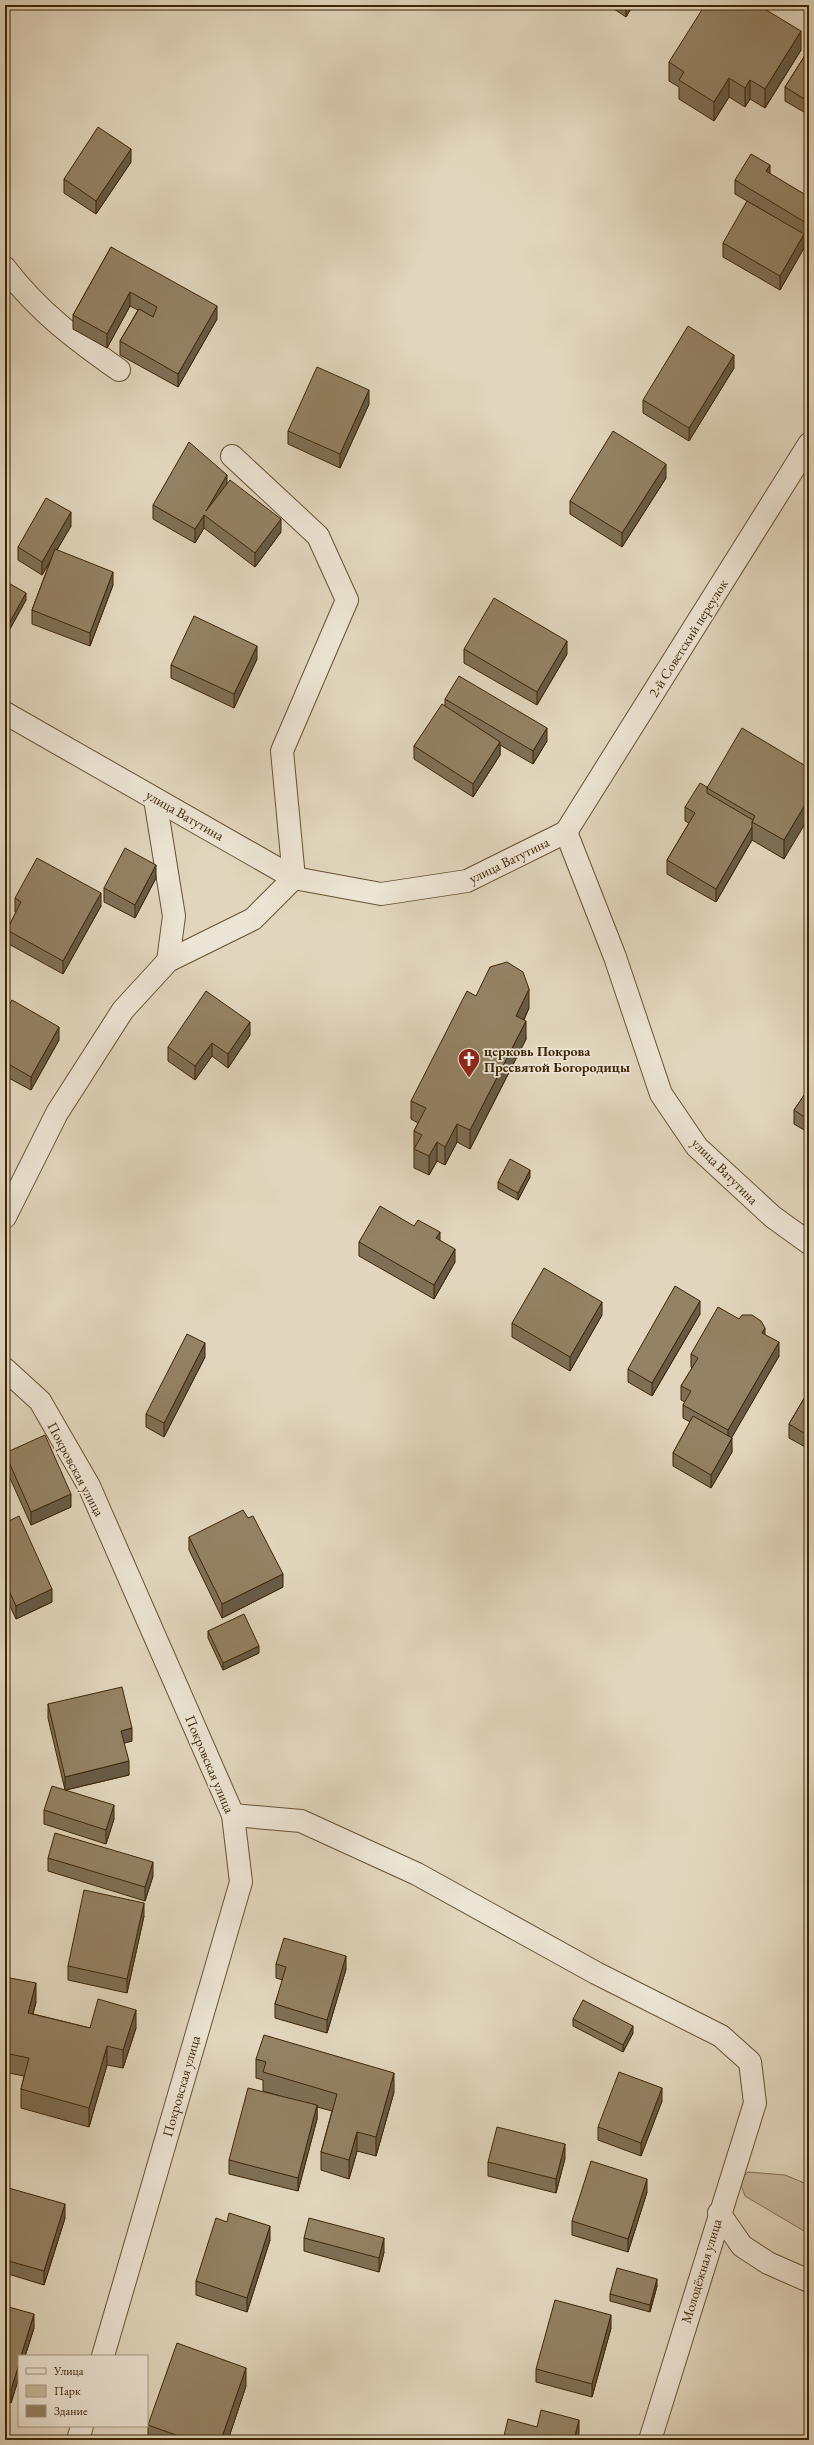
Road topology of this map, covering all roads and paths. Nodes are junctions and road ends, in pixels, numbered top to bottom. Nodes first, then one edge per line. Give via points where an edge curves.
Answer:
1 (5, 268) edge
2 (119, 370) dead end
3 (809, 444) edge
4 (232, 456) dead end
5 (5, 713) edge
6 (155, 799) junction
7 (566, 832) junction
8 (294, 878) junction
9 (168, 961) junction
10 (5, 1217) edge
11 (809, 1243) edge
12 (5, 1369) edge
13 (233, 1815) junction
14 (719, 2213) junction
15 (809, 2281) edge
16 (103, 2355) edge
17 (82, 2427) edge
18 (78, 2440) edge
19 (650, 2440) edge

1 - 2 street via 27,297 69,335
3 - 7 street, 2-й Советский переулок
4 - 8 street via 318,536 347,600 282,751
5 - 6 street, улица Ватутина
6 - 8 street, улица Ватутина
6 - 9 street via 174,916
7 - 8 street, улица Ватутина via 467,882 381,894
7 - 11 street, улица Ватутина via 615,957 661,1094 697,1147 773,1217
8 - 9 street via 253,919
9 - 10 street via 123,1010 57,1113
12 - 13 street, Покровская улица via 40,1401 89,1486
13 - 14 street, Молодёжная улица via 301,1821 417,1874 596,1973 721,2036 750,2062 755,2104
13 - 16 street, Покровская улица via 240,1882
14 - 15 street via 742,2246 768,2264
14 - 19 street, Молодёжная улица
17 - 18 street

